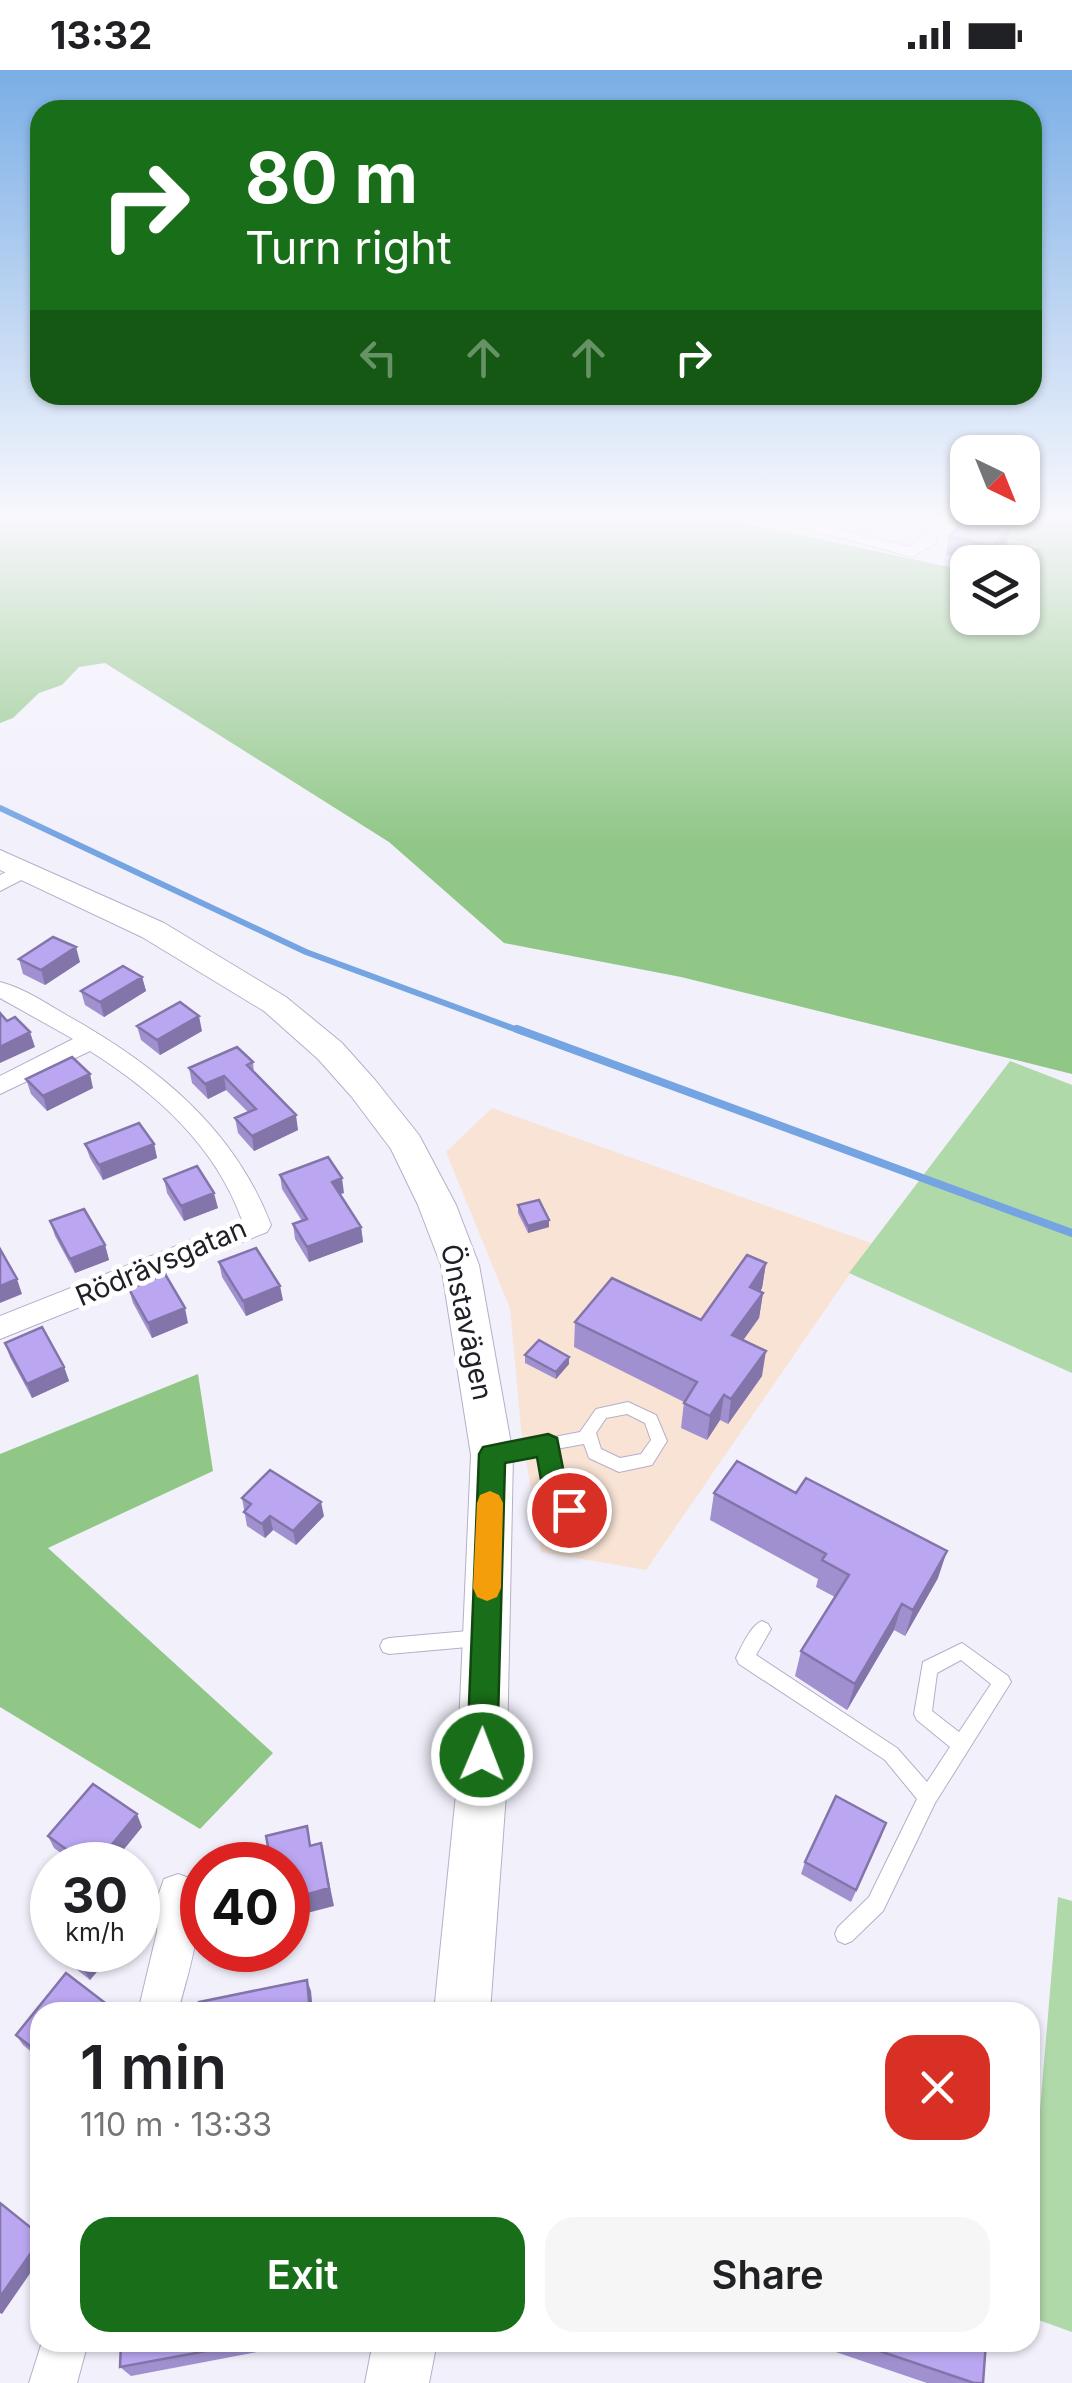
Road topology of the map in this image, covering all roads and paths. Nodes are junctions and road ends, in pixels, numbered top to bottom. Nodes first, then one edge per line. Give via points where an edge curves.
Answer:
1 (8, 871) edge
2 (0, 989) edge
3 (91, 1040) junction
4 (0, 1086) edge
5 (0, 1328) edge
6 (589, 1438) junction
7 (548, 1445) junction
8 (492, 1454) junction
9 (569, 1510) dead end
10 (762, 1630) dead end
11 (485, 1638) junction
12 (389, 1646) dead end
13 (962, 1746) junction
14 (928, 1796) junction
15 (178, 1894) dead end
16 (845, 1934) dead end
17 (160, 2002) edge
18 (463, 2002) edge
19 (62, 2352) edge
20 (403, 2352) edge
21 (52, 2383) edge
22 (397, 2383) edge

1 - 8 street, Önstavägen via 153,930 230,974 330,1051 363,1088 406,1144 460,1265
2 - 3 street, Rödrävsgatan
3 - 4 street
3 - 5 street, Rödrävsgatan via 195,1122 235,1173 258,1225
6 - 6 lane via 602,1413 628,1408 651,1420 659,1441 646,1460 619,1465 595,1454
6 - 7 lane
7 - 8 lane
7 - 9 lane via 556,1500
8 - 11 street, Önstavägen
10 - 14 lane via 744,1658 891,1754
11 - 12 lane
11 - 18 street, Önstavägen via 481,1794
13 - 13 lane via 1002,1682 962,1651 930,1668 923,1714
13 - 14 lane
14 - 16 lane via 876,1904
15 - 17 street via 177,1932
19 - 21 street
20 - 22 street

